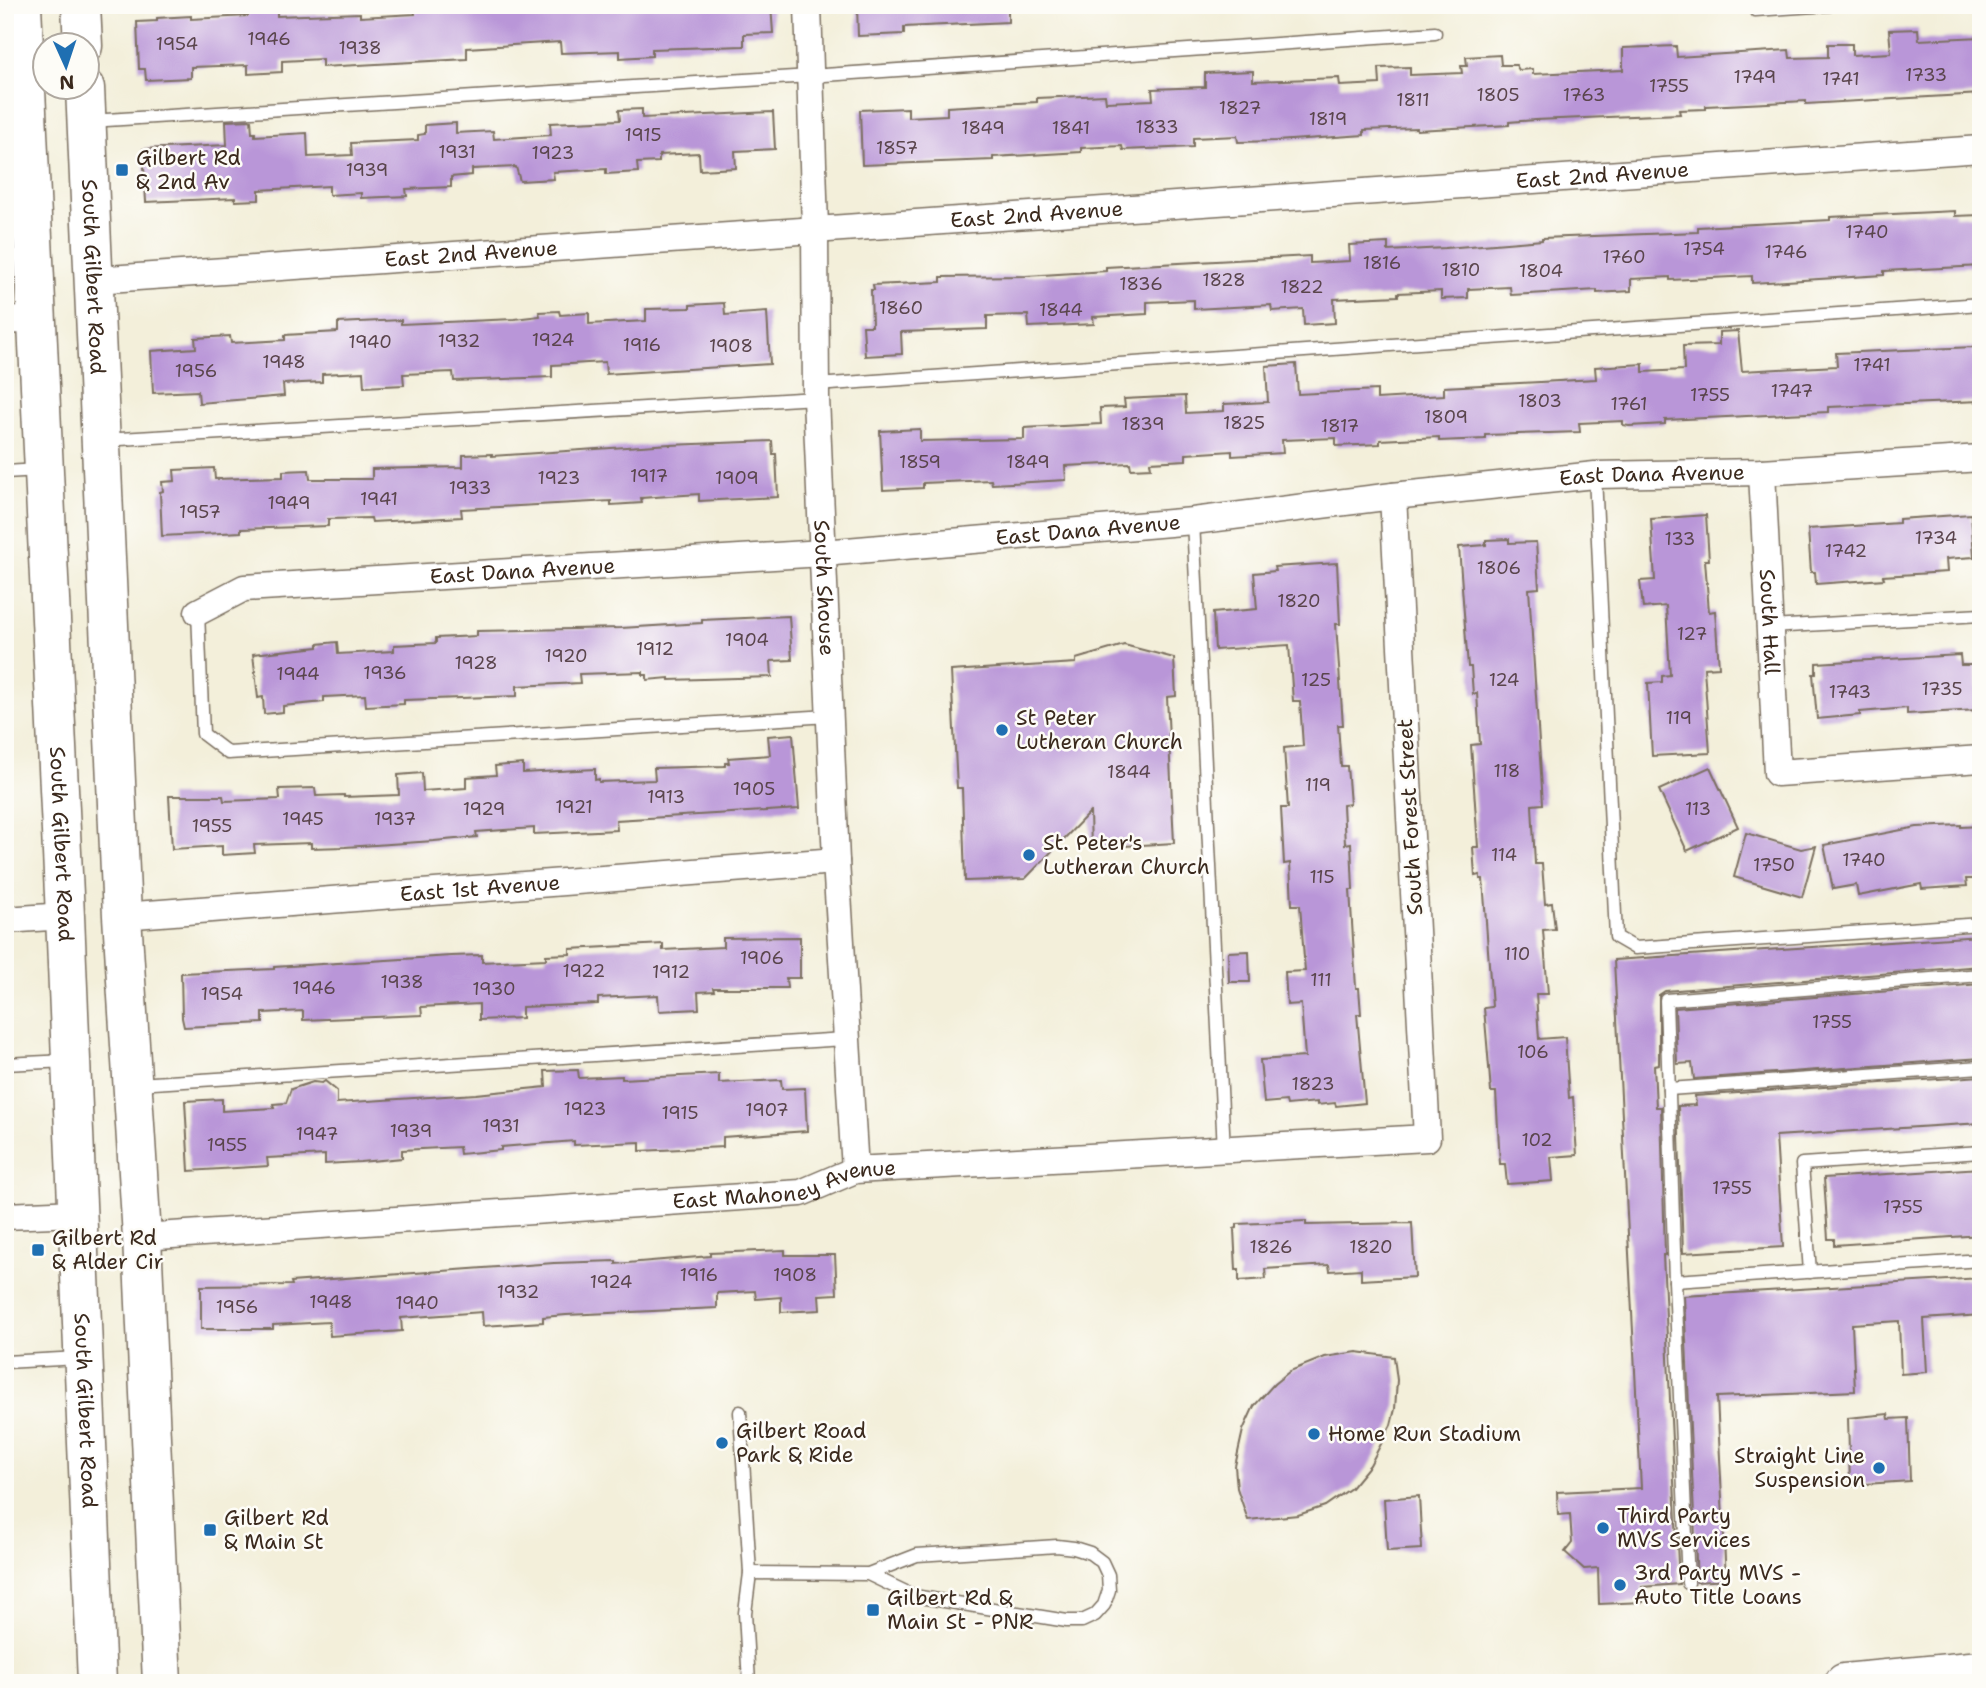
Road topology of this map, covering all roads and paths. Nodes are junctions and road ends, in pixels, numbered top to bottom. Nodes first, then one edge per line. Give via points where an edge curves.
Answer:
1 (81, 5) edge
2 (808, 5) edge
3 (1755, 5) edge
4 (1830, 5) edge
5 (17, 20) edge
6 (82, 32) edge
7 (1435, 33) dead end
8 (810, 76) junction
9 (86, 104) edge
10 (1981, 149) edge
11 (18, 173) edge
12 (815, 228) junction
13 (94, 279) junction
14 (1981, 304) edge
15 (21, 320) edge
16 (816, 392) junction
17 (101, 440) junction
18 (1981, 458) edge
19 (44, 470) junction
20 (5, 472) edge
21 (1762, 472) junction
22 (1595, 475) junction
23 (1393, 496) junction
24 (1193, 521) junction
25 (824, 553) junction
26 (198, 612) joint
27 (1981, 615) edge
28 (1770, 627) junction
29 (830, 716) junction
30 (1981, 759) edge
31 (836, 862) junction
32 (65, 916) junction
33 (122, 916) junction
34 (5, 919) edge
35 (1981, 924) edge
36 (1981, 975) edge
37 (845, 1039) junction
38 (71, 1061) junction
39 (5, 1065) edge
40 (1981, 1067) edge
41 (132, 1084) junction
42 (1669, 1089) junction
43 (1427, 1138) joint
44 (1224, 1150) junction
45 (1981, 1152) edge
46 (855, 1170) junction
47 (77, 1213) junction
48 (5, 1216) edge
49 (142, 1237) junction
50 (1981, 1260) edge
51 (1810, 1272) junction
52 (1675, 1281) junction
53 (83, 1357) junction
54 (5, 1362) edge
55 (740, 1412) dead end
56 (750, 1573) junction
57 (868, 1574) junction
58 (1688, 1583) dead end
59 (1981, 1670) edge
60 (97, 1683) edge
61 (162, 1683) edge
62 (750, 1683) edge
63 (1844, 1683) edge

1 - 6 main road
2 - 8 street, South Shouse
3 - 4 lane via 1755,10
5 - 11 main road, South Gilbert Road
7 - 8 lane
8 - 9 lane
8 - 12 street, South Shouse
9 - 13 main road, South Gilbert Road
10 - 12 street, East 2nd Avenue
11 - 15 main road, South Gilbert Road
12 - 13 street, East 2nd Avenue
12 - 16 street, South Shouse
13 - 17 main road, South Gilbert Road
14 - 16 lane
15 - 19 main road, South Gilbert Road
16 - 17 lane
16 - 25 street, South Shouse
17 - 33 main road, South Gilbert Road
18 - 21 street, East Dana Avenue
19 - 20 lane
19 - 32 main road, South Gilbert Road
21 - 22 street, East Dana Avenue
21 - 28 street, South Hall
22 - 23 street, East Dana Avenue
22 - 35 lane via 1616,937 1636,948
23 - 24 street, East Dana Avenue
23 - 43 street, South Forest Street
24 - 25 street, East Dana Avenue
24 - 44 lane
25 - 26 street, East Dana Avenue via 244,589
25 - 29 street, South Shouse
26 - 29 lane via 203,734 228,753
27 - 28 lane
28 - 30 street, South Hall via 1777,773
29 - 31 street, South Shouse
31 - 33 street, East 1st Avenue
31 - 37 street, South Shouse
32 - 34 street
32 - 38 main road, South Gilbert Road
33 - 41 main road, South Gilbert Road
36 - 42 lane via 1666,1000
37 - 41 lane
37 - 46 street, South Shouse
38 - 39 lane
38 - 47 main road, South Gilbert Road
40 - 42 lane
41 - 49 main road, South Gilbert Road
42 - 52 lane
43 - 44 street, East Mahoney Avenue
44 - 46 street, East Mahoney Avenue
45 - 51 lane via 1802,1164
46 - 49 street, East Mahoney Avenue via 801,1193
47 - 48 street
47 - 53 main road, South Gilbert Road
49 - 61 main road, South Gilbert Road
50 - 51 lane
51 - 52 lane
52 - 58 lane
53 - 54 lane
53 - 60 main road, South Gilbert Road
55 - 56 lane
56 - 57 lane
56 - 62 lane via 746,1613
57 - 57 lane via 914,1596 1066,1621 1095,1615 1109,1590 1102,1562 1090,1553 1057,1546 917,1555
59 - 63 main road

